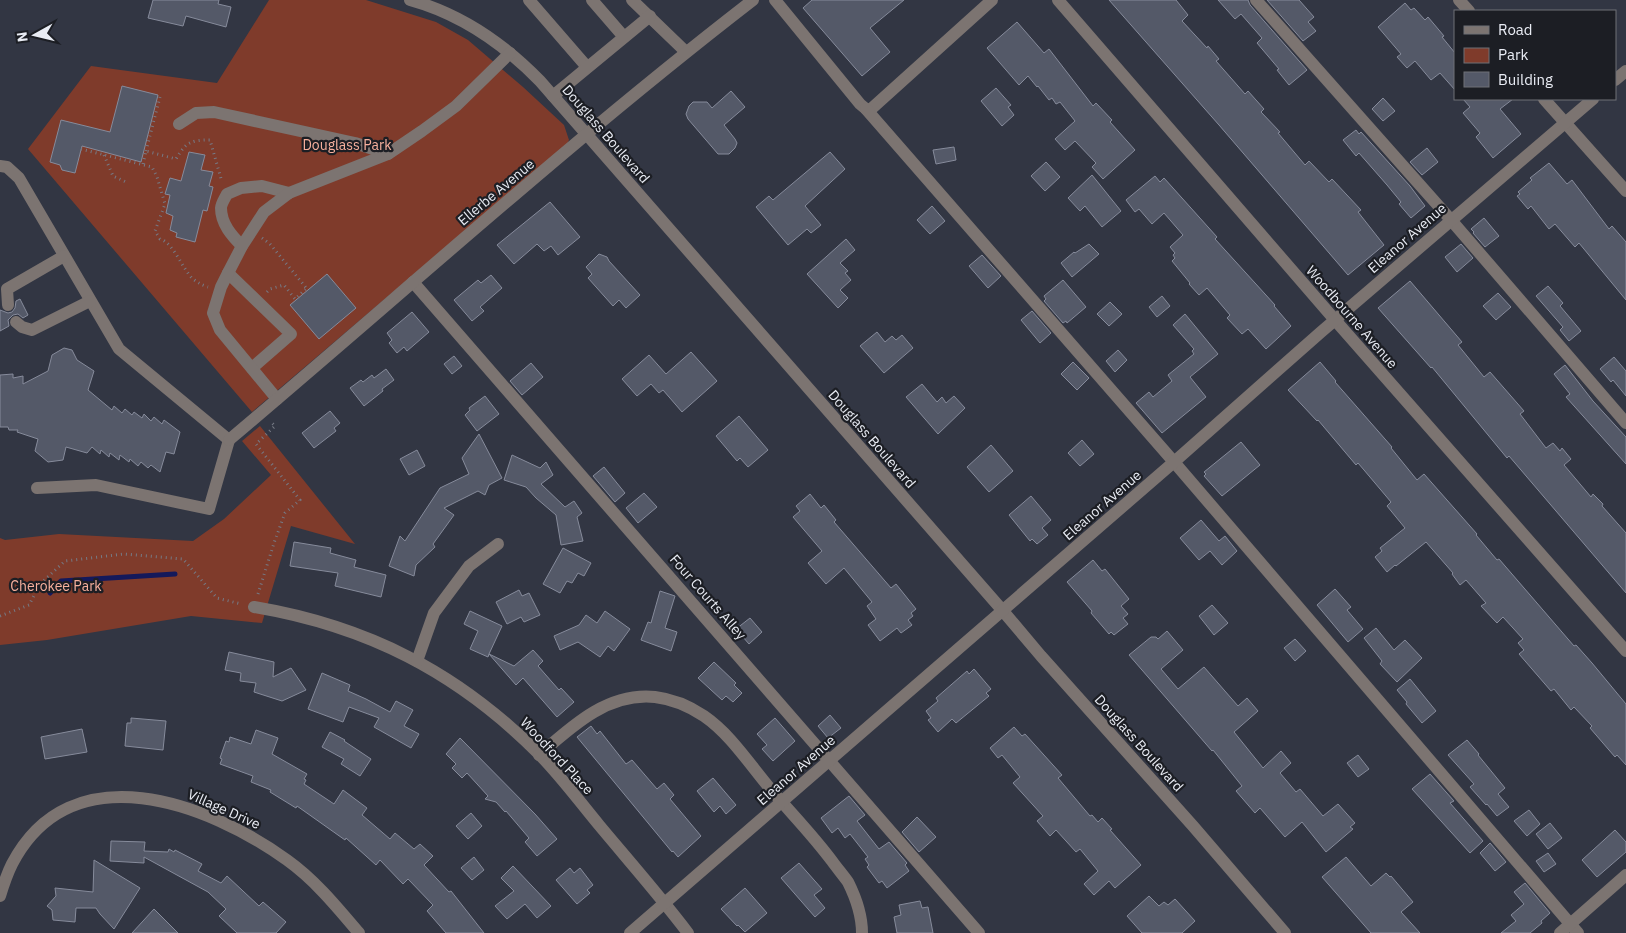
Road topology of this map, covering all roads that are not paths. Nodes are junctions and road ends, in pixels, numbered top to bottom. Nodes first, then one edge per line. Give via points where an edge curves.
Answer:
1 (410, 0) edge
2 (529, 0) edge
3 (592, 0) edge
4 (632, 0) edge
5 (753, 0) edge
6 (775, 0) edge
7 (992, 0) edge
8 (1058, 0) edge
9 (1256, 0) edge
10 (1459, 0) edge
11 (425, 2) edge
12 (1468, 10) edge
13 (650, 16) junction
14 (624, 37) junction
15 (686, 52) junction
16 (510, 53) junction
17 (588, 67) junction
18 (1626, 71) edge
19 (1616, 79) edge
20 (553, 96) junction
21 (1545, 100) edge
22 (1592, 100) edge
23 (866, 109) junction
24 (1565, 122) junction
25 (179, 124) dead end
26 (586, 134) junction
27 (388, 154) junction
28 (0, 166) edge
29 (1626, 192) edge
30 (289, 193) junction
31 (1451, 220) junction
32 (242, 246) junction
33 (64, 256) junction
34 (228, 273) junction
35 (414, 282) junction
36 (90, 300) junction
37 (8, 305) dead end
38 (1335, 320) junction
39 (16, 322) dead end
40 (252, 368) junction
41 (277, 399) junction
42 (1626, 423) edge
43 (229, 440) junction
44 (1174, 462) junction
45 (37, 488) dead end
46 (498, 544) dead end
47 (254, 607) road end
48 (1003, 611) junction
49 (1626, 651) edge
50 (417, 661) junction
51 (539, 755) junction
52 (829, 762) junction
53 (783, 802) junction
54 (1626, 875) edge
55 (0, 896) edge
56 (666, 903) junction
57 (1574, 929) edge
58 (359, 933) edge
59 (630, 933) edge
60 (688, 933) edge
61 (862, 933) edge
62 (979, 933) edge
63 (1285, 933) edge
64 (1560, 933) edge

1 - 11 street, Douglass Boulevard
2 - 17 street
3 - 14 street
4 - 13 street
5 - 15 street, Ellerbe Avenue
6 - 23 street
7 - 23 street via 875,107
8 - 38 street, Woodbourne Avenue
9 - 31 street
10 - 12 street
11 - 16 street, Douglass Boulevard via 490,37
13 - 14 street
13 - 15 street
14 - 17 street
15 - 26 street, Ellerbe Avenue
16 - 20 street, Douglass Boulevard
16 - 27 street via 456,106
17 - 20 street
18 - 19 street
20 - 26 street, Douglass Boulevard
21 - 24 street
22 - 24 street, Eleanor Avenue
23 - 44 street
24 - 29 street
24 - 31 street, Eleanor Avenue
25 - 27 street via 196,113 214,112 355,143
26 - 35 street, Ellerbe Avenue
26 - 48 street, Douglass Boulevard
27 - 30 street
28 - 33 street via 7,167 19,178
30 - 32 street via 264,212
30 - 32 street via 262,186 241,188 227,194 221,207 224,222
31 - 38 street, Eleanor Avenue
31 - 42 street
32 - 34 street
33 - 36 street
33 - 37 street via 7,288
34 - 40 street via 213,313 220,330
34 - 40 street via 291,334
35 - 41 street, Ellerbe Avenue
35 - 52 street, Four Courts Alley
36 - 39 street via 32,330
36 - 43 street via 119,349
38 - 44 street, Eleanor Avenue
38 - 49 street, Woodbourne Avenue
40 - 41 street
41 - 43 street, Ellerbe Avenue
43 - 45 street via 209,509 96,485
44 - 48 street, Eleanor Avenue
44 - 57 street
46 - 50 street via 469,566 434,613
47 - 50 street, Woodford Place via 348,630
48 - 52 street, Eleanor Avenue
48 - 63 street, Douglass Boulevard
50 - 51 street, Woodford Place via 477,700
51 - 53 street via 583,718 605,706 643,697 670,700 704,716 718,728
51 - 56 street, Woodford Place
52 - 53 street, Eleanor Avenue
52 - 62 street, Four Courts Alley
53 - 56 street, Eleanor Avenue
53 - 61 street via 846,880 856,900
54 - 57 street
55 - 58 street, Village Drive via 17,855 45,823 78,804 136,797 196,810 264,844 324,893
56 - 59 street, Eleanor Avenue
56 - 60 street, Woodford Place
57 - 64 street

